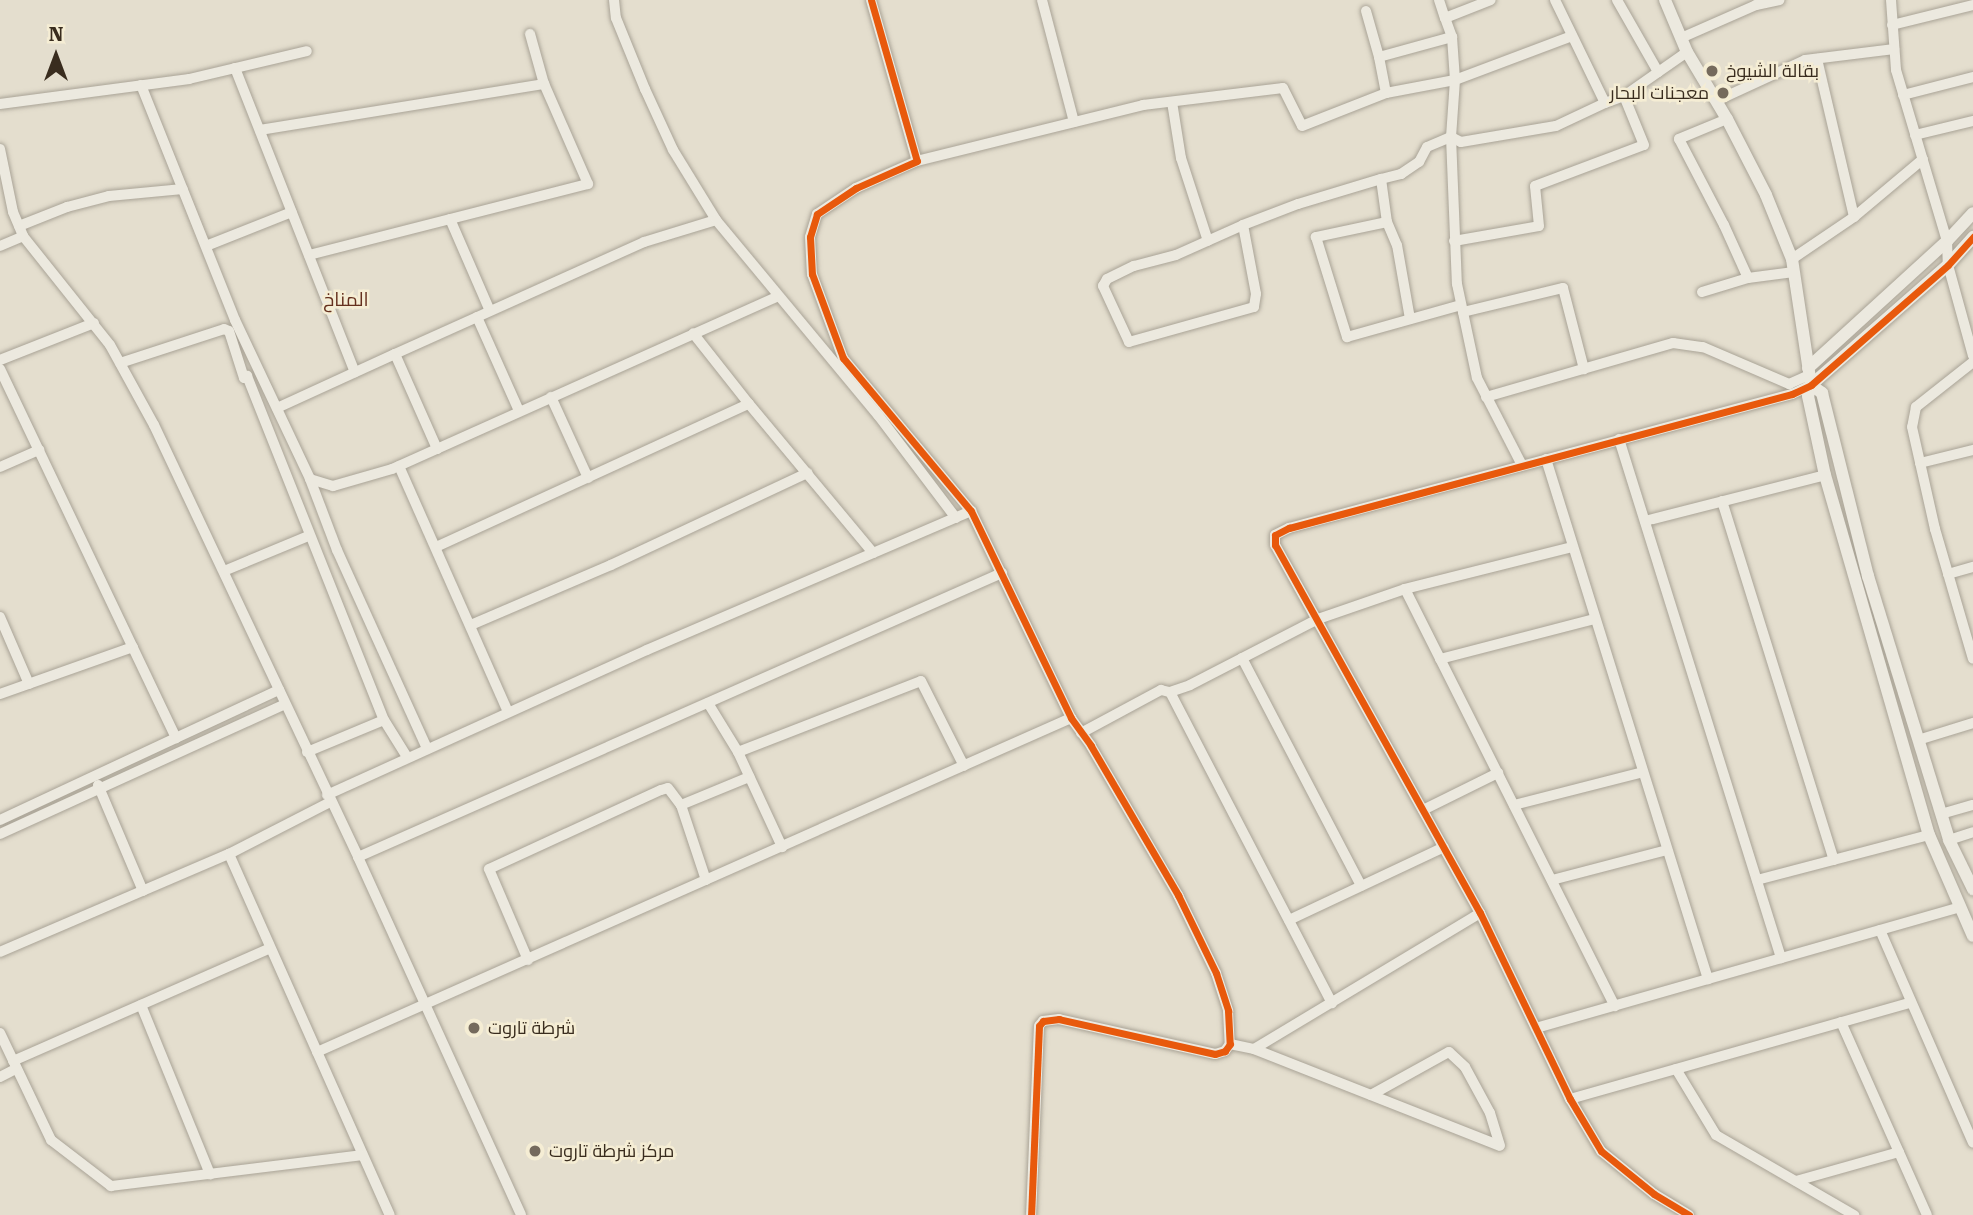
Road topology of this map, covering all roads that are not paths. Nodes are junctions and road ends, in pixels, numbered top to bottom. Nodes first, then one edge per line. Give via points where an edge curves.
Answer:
1 (614, 0) edge
2 (871, 0) edge
3 (1042, 0) edge
4 (1439, 0) edge
5 (1491, 0) edge
6 (1555, 0) edge
7 (1618, 0) edge
8 (1665, 0) edge
9 (1779, 0) edge
10 (1891, 0) edge
11 (1756, 2) edge
12 (1973, 5) edge
13 (1366, 11) dead end
14 (1445, 18) junction
15 (1892, 24) junction
16 (530, 34) dead end
17 (1572, 36) junction
18 (1452, 37) junction
19 (1681, 38) junction
20 (1894, 49) junction
21 (307, 51) dead end
22 (1687, 52) junction
23 (1379, 57) junction
24 (1817, 59) junction
25 (235, 68) junction
26 (1657, 72) junction
27 (1973, 77) edge
28 (1455, 80) junction
29 (544, 83) junction
30 (141, 85) junction
31 (1386, 93) junction
32 (1903, 94) junction
33 (1624, 96) junction
34 (1716, 101) junction
35 (1172, 102) junction
36 (1605, 103) junction
37 (0, 104) edge
38 (1727, 119) junction
39 (1973, 121) edge
40 (1074, 122) junction
41 (260, 130) junction
42 (1915, 135) junction
43 (1451, 137) junction
44 (0, 149) edge
45 (1923, 159) junction
46 (917, 161) junction
47 (1381, 179) junction
48 (183, 189) junction
49 (292, 212) junction
50 (1973, 213) edge
51 (1854, 217) junction
52 (450, 219) junction
53 (716, 220) junction
54 (1387, 222) junction
55 (1243, 225) junction
56 (21, 231) junction
57 (1973, 237) edge
58 (1209, 241) junction
59 (1454, 241) junction
60 (1948, 241) junction
61 (0, 246) edge
62 (206, 246) junction
63 (309, 255) junction
64 (1793, 265) junction
65 (1948, 265) junction
66 (1748, 278) junction
67 (1702, 292) dead end
68 (778, 296) junction
69 (1462, 308) junction
70 (490, 311) junction
71 (477, 317) junction
72 (1410, 319) junction
73 (94, 323) junction
74 (693, 333) junction
75 (395, 354) junction
76 (1973, 359) edge
77 (0, 360) edge
78 (120, 362) junction
79 (0, 369) edge
80 (1584, 369) junction
81 (355, 372) junction
82 (1810, 376) junction
83 (551, 397) junction
84 (1486, 397) junction
85 (750, 404) junction
86 (277, 408) junction
87 (519, 411) junction
88 (1619, 439) junction
89 (437, 449) junction
90 (38, 450) junction
91 (1973, 450) edge
92 (1546, 459) junction
93 (1920, 463) junction
94 (1522, 465) junction
95 (399, 466) junction
96 (0, 467) edge
97 (807, 473) junction
98 (1825, 475) junction
99 (588, 478) junction
100 (310, 479) junction
101 (1722, 501) junction
102 (971, 511) junction
103 (956, 518) junction
104 (1645, 521) junction
105 (308, 536) junction
106 (436, 547) junction
107 (1572, 547) junction
108 (873, 553) junction
109 (1973, 566) edge
110 (224, 571) junction
111 (1002, 573) junction
112 (1948, 574) junction
113 (1405, 589) junction
114 (0, 618) edge
115 (1318, 619) junction
116 (1595, 619) junction
117 (471, 625) junction
118 (1971, 645) edge
119 (133, 647) junction
120 (1242, 658) junction
121 (1440, 659) junction
122 (1973, 659) edge
123 (29, 684) junction
124 (279, 690) junction
125 (1170, 692) junction
126 (0, 694) edge
127 (708, 703) junction
128 (285, 704) junction
129 (508, 712) junction
130 (1071, 719) junction
131 (384, 720) junction
132 (1973, 723) edge
133 (1082, 733) junction
134 (176, 738) junction
135 (1918, 740) junction
136 (427, 748) junction
137 (307, 752) junction
138 (738, 752) junction
139 (407, 757) junction
140 (964, 766) junction
141 (1643, 772) junction
142 (1498, 773) junction
143 (94, 776) junction
144 (749, 777) junction
145 (100, 789) junction
146 (329, 798) junction
147 (681, 805) junction
148 (1514, 805) junction
149 (1973, 805) edge
150 (1423, 810) junction
151 (1941, 814) junction
152 (0, 820) edge
153 (1973, 832) edge
154 (0, 834) edge
155 (1929, 835) junction
156 (1949, 840) junction
157 (782, 847) junction
158 (1444, 847) junction
159 (1668, 850) junction
160 (229, 854) junction
161 (358, 857) junction
162 (1835, 860) junction
163 (706, 880) junction
164 (1552, 880) junction
165 (1757, 880) junction
166 (1361, 886) junction
167 (1973, 889) edge
168 (144, 891) junction
169 (1961, 907) junction
170 (1480, 913) junction
171 (1289, 920) junction
172 (1880, 930) junction
173 (1973, 936) edge
174 (271, 948) junction
175 (0, 952) edge
176 (1781, 958) junction
177 (528, 960) junction
178 (1708, 979) junction
179 (1332, 1003) junction
180 (1909, 1003) junction
181 (141, 1005) junction
182 (425, 1006) junction
183 (1615, 1006) junction
184 (1841, 1022) junction
185 (1536, 1028) junction
186 (0, 1033) edge
187 (1230, 1044) junction
188 (1254, 1049) junction
189 (317, 1052) junction
190 (15, 1065) junction
191 (1676, 1069) junction
192 (0, 1077) edge
193 (1371, 1096) junction
194 (1570, 1099) junction
195 (1973, 1143) edge
196 (1899, 1152) junction
197 (362, 1155) junction
198 (210, 1174) junction
199 (1796, 1181) junction
200 (390, 1215) edge
201 (522, 1215) edge
202 (1031, 1215) edge
203 (1689, 1215) edge
204 (1854, 1215) edge
205 (1927, 1215) edge

1 - 53 street via 650,102
2 - 46 street
3 - 40 street
4 - 14 street
5 - 14 street
6 - 17 street
7 - 26 street
8 - 19 street
9 - 11 street
10 - 15 street
11 - 19 street
12 - 15 street
13 - 23 street
14 - 18 street
15 - 20 street
16 - 29 street
17 - 28 street
17 - 36 street
18 - 23 street
18 - 28 street
19 - 22 street
20 - 24 street
20 - 32 street
21 - 25 street
22 - 26 street
22 - 34 street
23 - 31 street
24 - 34 street via 1805,60
24 - 51 street
25 - 30 street
25 - 41 street
26 - 33 street
27 - 32 street
28 - 31 street
28 - 43 street
29 - 41 street
29 - 52 street via 588,184
30 - 37 street
30 - 48 street
31 - 35 street via 1302,126 1283,88
32 - 42 street
33 - 36 street
33 - 59 street via 1644,145 1535,186 1539,226
34 - 38 street
35 - 40 street
35 - 58 street via 1181,158
36 - 43 street via 1556,127 1461,142
38 - 64 street via 1766,195
38 - 66 street via 1679,139
39 - 42 street
40 - 46 street
41 - 49 street
42 - 45 street
43 - 47 street via 1427,148 1419,162 1401,174
43 - 59 street
44 - 56 street
45 - 51 street
45 - 60 street
46 - 102 street via 856,188 817,214 810,237 812,274 843,358
47 - 54 street
47 - 55 street
48 - 56 street via 109,196 67,207
48 - 62 street
49 - 62 street
49 - 63 street
50 - 60 street
51 - 64 street
52 - 63 street
52 - 70 street
53 - 68 street
53 - 70 street via 644,242
54 - 72 street
54 - 72 street via 1316,237 1347,337
55 - 58 street
55 - 58 street via 1256,294 1254,307 1129,342 1103,286 1107,278
56 - 61 street
56 - 73 street
57 - 65 street
59 - 69 street
60 - 65 street
60 - 82 street
62 - 86 street
63 - 81 street
64 - 66 street
64 - 82 street
65 - 76 street
65 - 82 street
66 - 67 street
68 - 74 street
68 - 103 street via 878,415
69 - 72 street
69 - 80 street via 1563,288
69 - 84 street via 1477,378
70 - 71 street
71 - 75 street
71 - 87 street
73 - 77 street
73 - 78 street
74 - 83 street
74 - 85 street
75 - 81 street
75 - 89 street
76 - 93 street via 1916,407 1912,427
78 - 105 street via 229,331
78 - 110 street
79 - 90 street
80 - 82 street via 1673,343 1703,347 1789,384
80 - 84 street
81 - 86 street
82 - 88 street via 1792,394
82 - 98 street via 1808,396
82 - 135 street via 1822,393 1868,576
83 - 87 street
83 - 99 street
84 - 94 street
85 - 97 street
85 - 99 street
86 - 100 street
87 - 89 street
88 - 92 street
88 - 104 street
89 - 95 street
90 - 96 street
90 - 119 street
91 - 93 street
92 - 94 street
92 - 107 street
93 - 112 street
94 - 115 street via 1275,535 1275,545
95 - 100 street via 333,486
95 - 106 street
97 - 108 street
97 - 117 street
98 - 101 street
98 - 155 street
99 - 106 street
100 - 136 street via 337,550
101 - 104 street
101 - 162 street
102 - 103 street
102 - 111 street
103 - 108 street
104 - 165 street
105 - 110 street
105 - 131 street
106 - 117 street
107 - 113 street
107 - 116 street
108 - 129 street
109 - 112 street
110 - 124 street
111 - 127 street
111 - 130 street
112 - 118 street
113 - 115 street
113 - 121 street
114 - 123 street
115 - 120 street
115 - 150 street
116 - 121 street
116 - 141 street
117 - 129 street
118 - 122 street
119 - 123 street
119 - 134 street
120 - 125 street
120 - 166 street
121 - 142 street
123 - 126 street
124 - 128 street
124 - 134 street
125 - 133 street via 1161,691
125 - 171 street
127 - 138 street
127 - 161 street
128 - 137 street
128 - 145 street
129 - 136 street
130 - 133 street
130 - 140 street
131 - 137 street
131 - 139 street
132 - 135 street
133 - 187 street via 1178,895 1216,973 1228,1011
134 - 143 street
135 - 151 street
136 - 139 street
137 - 146 street
138 - 140 street via 921,681
138 - 144 street
139 - 146 street
140 - 157 street
141 - 148 street
141 - 159 street
142 - 148 street
142 - 150 street
143 - 145 street
143 - 152 street
144 - 147 street
144 - 157 street
145 - 154 street
145 - 168 street
146 - 160 street
146 - 161 street
147 - 163 street
147 - 177 street via 668,788 661,790 489,869
148 - 164 street
149 - 151 street
150 - 158 street
151 - 156 street
153 - 156 street
155 - 162 street
155 - 169 street
156 - 167 street
157 - 163 street
158 - 166 street
158 - 170 street
159 - 164 street
159 - 178 street
160 - 168 street
160 - 174 street
161 - 182 street
162 - 165 street
163 - 177 street
164 - 183 street
165 - 176 street
166 - 171 street
168 - 175 street
169 - 172 street
169 - 173 street
170 - 179 street
170 - 185 street
171 - 179 street
172 - 176 street
172 - 180 street
174 - 181 street
174 - 189 street
176 - 178 street
177 - 182 street
178 - 183 street
179 - 188 street
180 - 184 street
180 - 195 street
181 - 190 street
181 - 198 street
182 - 189 street
182 - 201 street
183 - 185 street
184 - 191 street
184 - 196 street
185 - 194 street
186 - 190 street
187 - 188 street
187 - 202 street via 1216,1054 1059,1019 1043,1021 1039,1026
188 - 193 street
189 - 197 street
190 - 192 street
190 - 198 street via 51,1140 111,1186
191 - 194 street
191 - 199 street via 1716,1135
193 - 193 street via 1422,1116 1500,1146 1490,1113 1465,1067 1449,1052
194 - 203 street via 1601,1151 1654,1194
196 - 199 street
196 - 205 street
197 - 198 street
197 - 200 street
199 - 204 street

